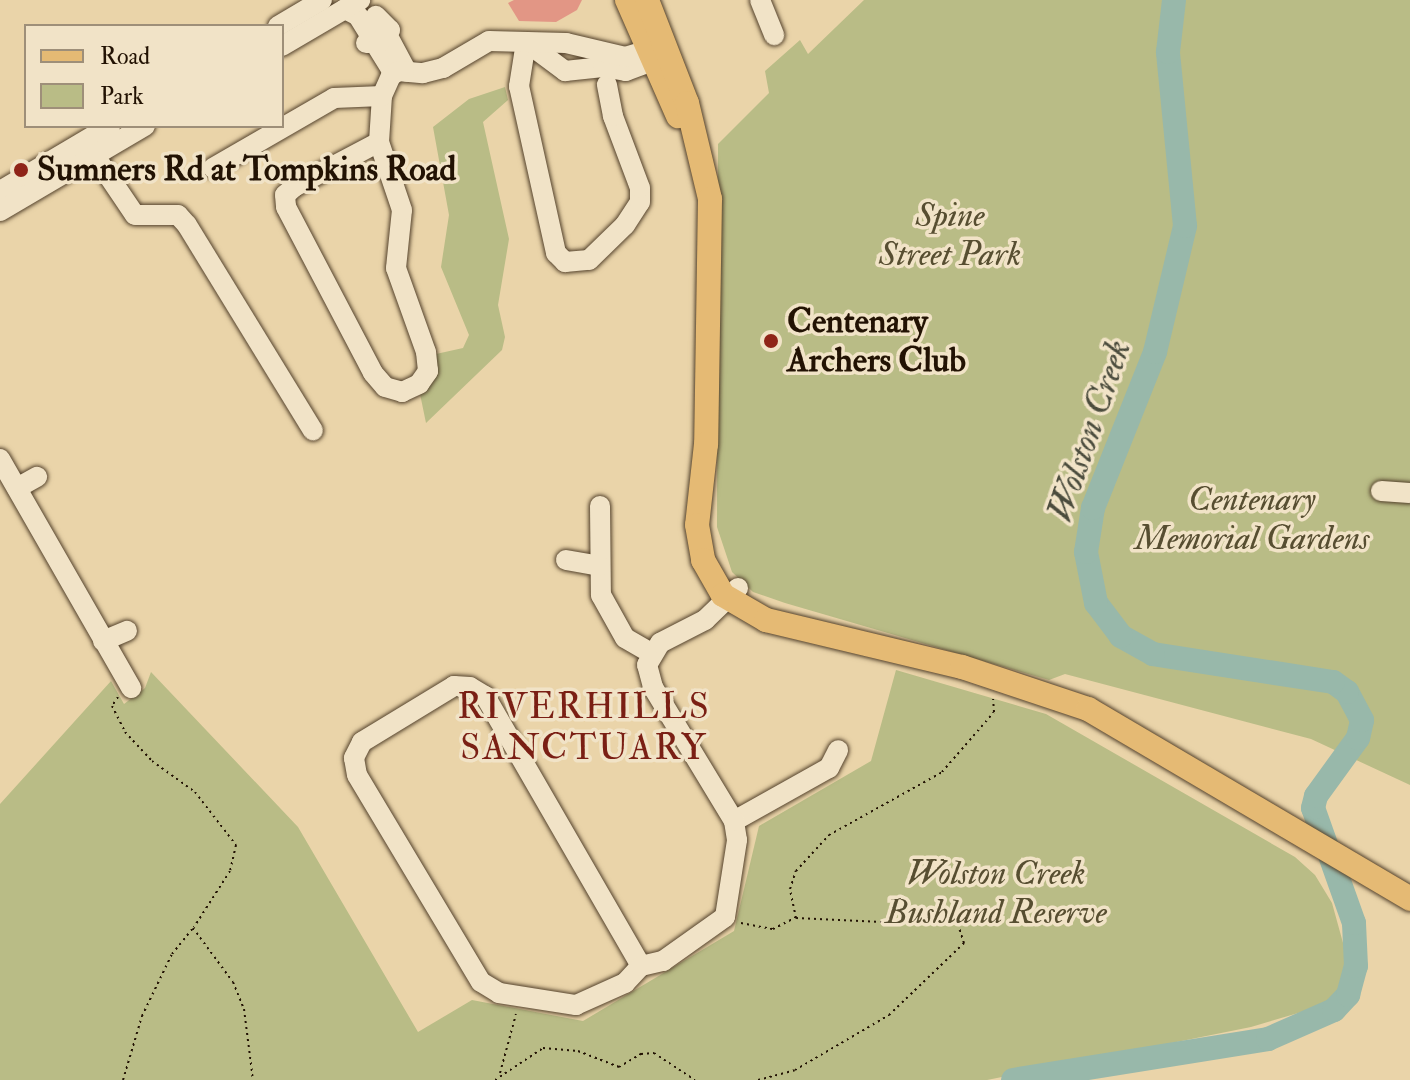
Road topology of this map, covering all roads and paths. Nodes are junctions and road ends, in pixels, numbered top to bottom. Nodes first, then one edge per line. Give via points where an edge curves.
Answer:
1 (322, 0) edge
2 (627, 0) edge
3 (647, 0) edge
4 (760, 0) edge
5 (362, 8) edge
6 (281, 24) edge
7 (774, 35) dead end
8 (526, 42) junction
9 (560, 42) junction
10 (284, 45) edge
11 (658, 53) junction
12 (555, 66) junction
13 (400, 73) junction
14 (607, 85) dead end
15 (382, 96) junction
16 (284, 127) edge
17 (107, 128) edge
18 (142, 128) edge
19 (282, 128) edge
20 (379, 142) junction
21 (95, 156) junction
22 (213, 168) dead end
23 (0, 191) edge
24 (0, 211) edge
25 (313, 431) dead end
26 (0, 459) edge
27 (37, 477) dead end
28 (17, 488) junction
29 (1381, 491) dead end
30 (1410, 493) edge
31 (600, 506) dead end
32 (566, 560) dead end
33 (599, 566) junction
34 (733, 593) junction
35 (127, 631) dead end
36 (103, 641) junction
37 (651, 653) junction
38 (998, 677) junction
39 (128, 683) joint
40 (838, 750) dead end
41 (734, 821) junction
42 (1403, 895) edge
43 (725, 917) junction
44 (796, 918) junction
45 (193, 928) junction
46 (641, 966) junction
47 (518, 997) junction
48 (500, 1074) junction
49 (123, 1080) edge
50 (253, 1080) edge
51 (495, 1080) edge
52 (695, 1080) edge
53 (758, 1080) edge

1 - 6 street
2 - 11 main road
3 - 11 main road
4 - 7 street
5 - 10 street
5 - 13 street
8 - 9 street
8 - 12 street
8 - 13 street via 489,41 443,68
8 - 14 street via 519,86 556,253 565,262 589,260 640,202
9 - 11 street via 625,57
9 - 12 street via 550,56
11 - 12 street via 626,71 565,71
11 - 34 main road via 687,103 708,181 712,233 698,544 708,573
13 - 15 street
15 - 16 street via 334,98
15 - 20 street
17 - 23 street
18 - 21 street
19 - 22 street
20 - 20 street via 402,210 396,268 428,371 419,384 402,392 385,387 373,373 286,207 285,195 294,187
21 - 24 street
21 - 25 street via 135,215 178,215 187,225
26 - 28 street
27 - 28 street
28 - 36 street
29 - 30 street
31 - 33 street
32 - 33 street
33 - 37 street via 601,595 620,631
34 - 37 street via 705,620
34 - 38 main road via 766,620 816,628
35 - 36 street
36 - 39 street
37 - 41 street via 648,677
38 - 42 main road via 1088,709
38 - 44 path via 994,712 942,772 849,822 811,851 790,889
39 - 45 path via 112,706 125,732 152,761 195,792 236,845 230,871
40 - 41 street via 829,768
41 - 43 street via 737,840
43 - 44 path via 760,929
43 - 46 street via 663,961
44 - 53 path via 882,922 921,913 957,922 965,936 957,952 889,1015 795,1070
45 - 49 path via 172,954 142,1016
45 - 50 path via 233,982 244,1009
46 - 47 street via 625,983 576,1005
46 - 47 street via 485,696 454,686 362,742 354,758 357,775 467,963 481,982
47 - 48 path
48 - 51 path
48 - 52 path via 543,1048 578,1051 619,1067 654,1053

